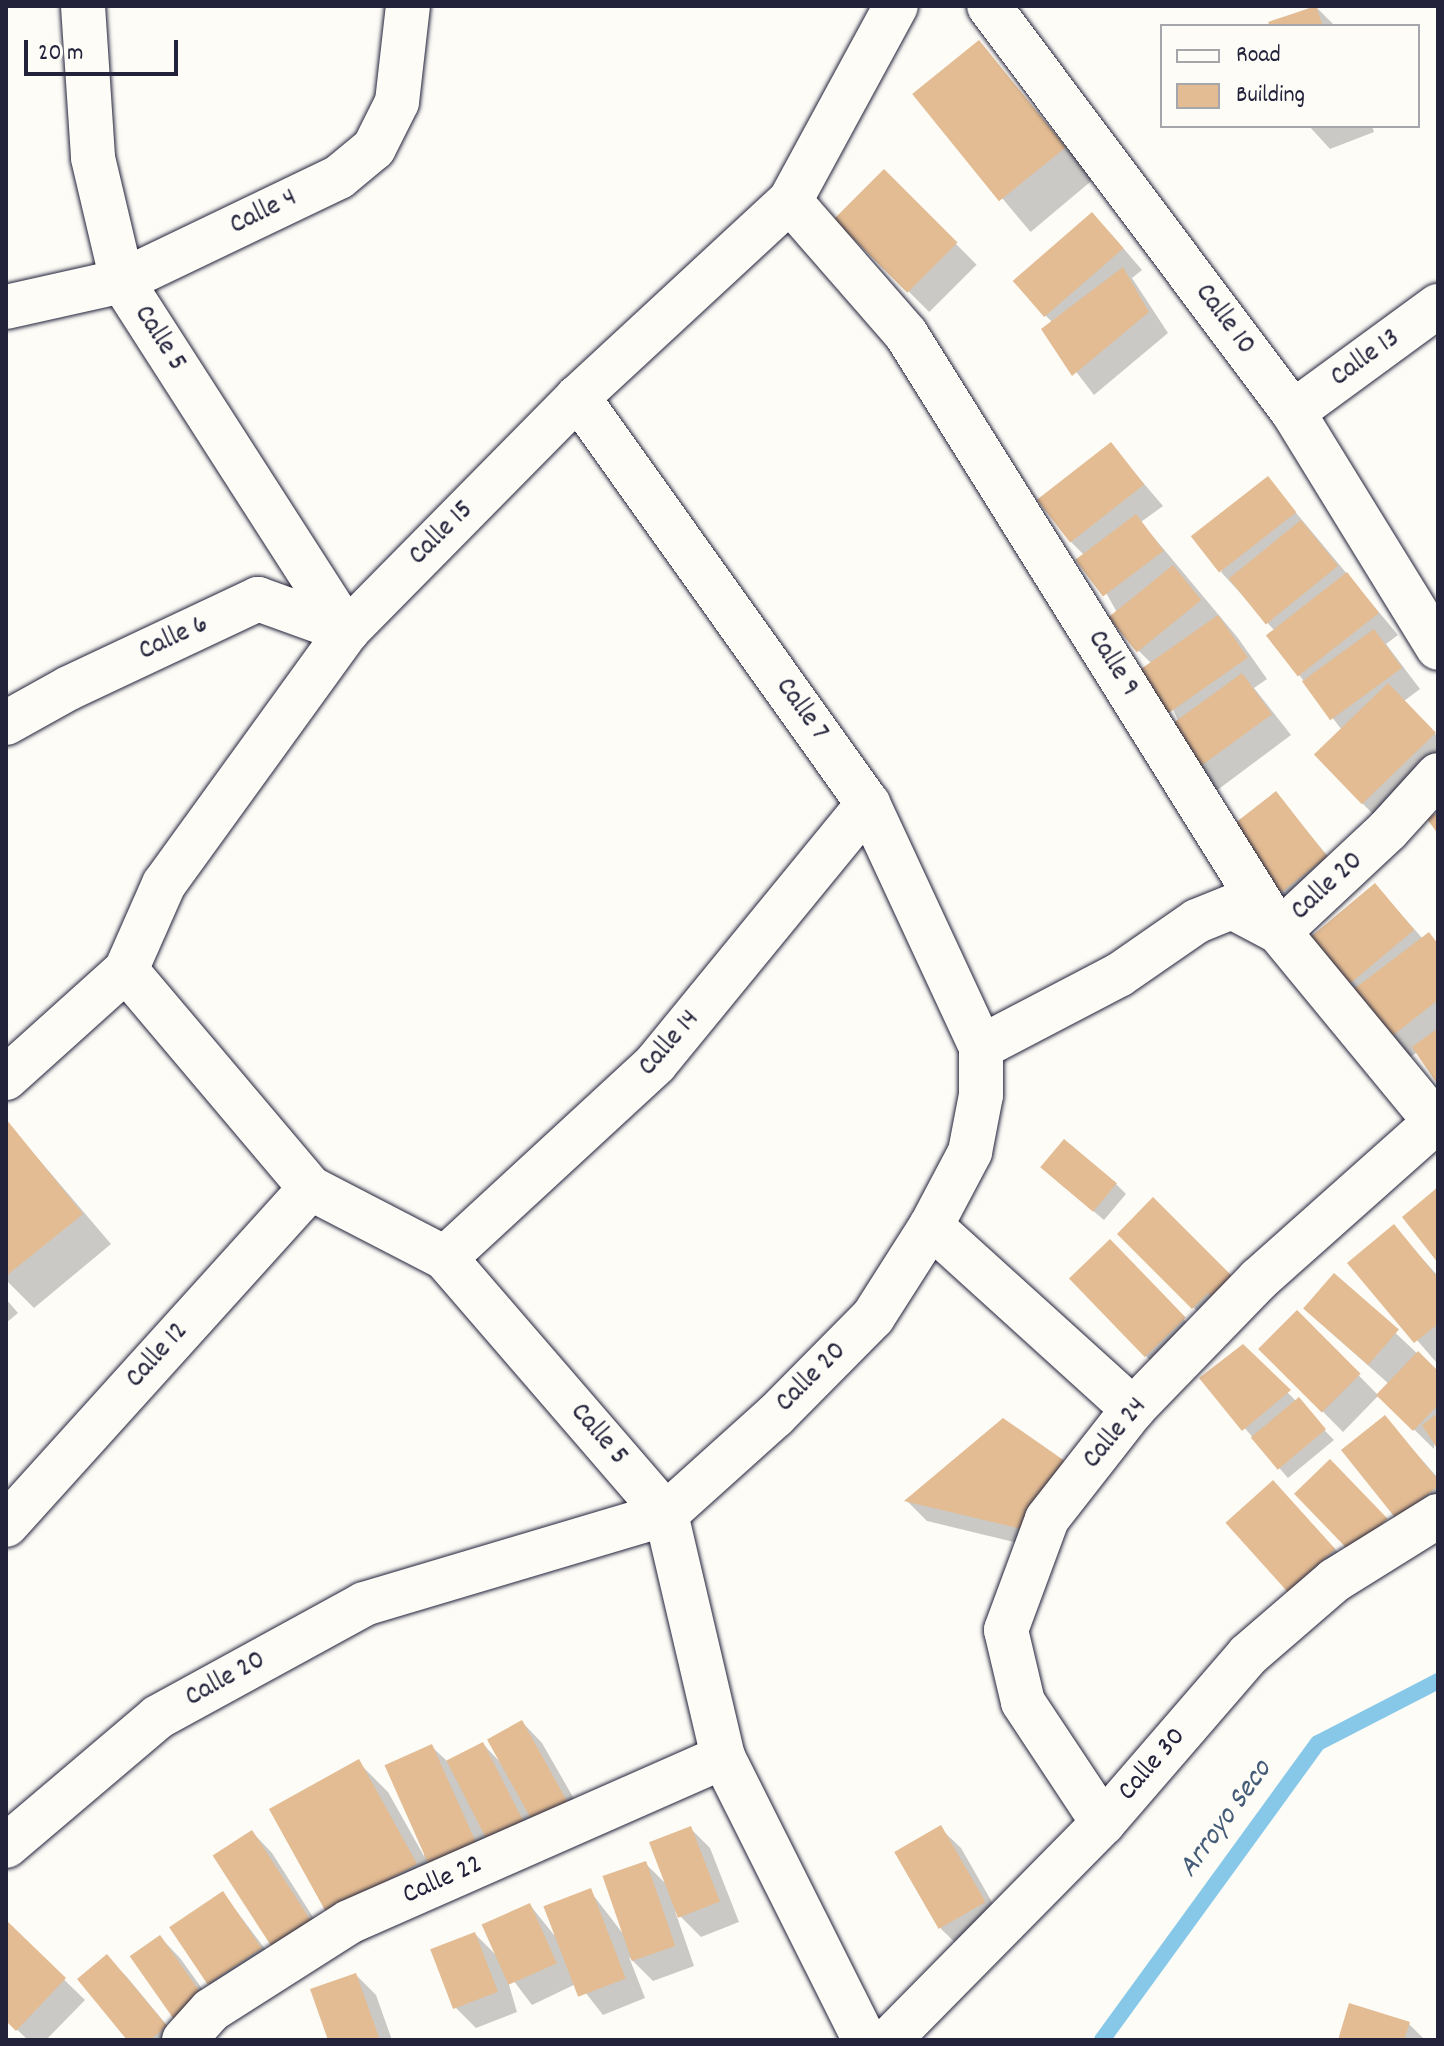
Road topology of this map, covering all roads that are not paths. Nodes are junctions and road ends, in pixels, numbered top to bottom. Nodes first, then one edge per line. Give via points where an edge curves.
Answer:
1 (83, 6) edge
2 (408, 6) edge
3 (896, 6) edge
4 (989, 6) edge
5 (790, 201) junction
6 (122, 281) junction
7 (1438, 306) edge
8 (6, 307) edge
9 (578, 397) junction
10 (1293, 412) junction
11 (347, 631) junction
12 (1438, 648) edge
13 (6, 723) edge
14 (1438, 775) edge
15 (868, 804) junction
16 (1279, 932) junction
17 (126, 970) junction
18 (981, 1047) junction
19 (6, 1078) edge
20 (1436, 1123) edge
21 (310, 1188) junction
22 (931, 1226) junction
23 (445, 1258) junction
24 (1133, 1409) junction
25 (666, 1514) junction
26 (1438, 1516) edge
27 (6, 1525) edge
28 (723, 1757) junction
29 (1103, 1823) junction
30 (6, 1846) edge
31 (184, 2040) edge
32 (865, 2040) edge
33 (889, 2040) edge

1 - 6 street, Calle 5 via 93,158
2 - 6 street, Calle 4 via 397,102 374,148 339,177
3 - 5 street, Calle 15
4 - 10 street, Calle 10
5 - 9 street, Calle 15
5 - 16 street, Calle 9 via 906,334
6 - 8 street, Calle 4
6 - 11 street, Calle 5
7 - 10 street, Calle 13
9 - 11 street, Calle 15
9 - 15 street, Calle 7
10 - 12 street, Calle 10
11 - 13 street, Calle 6 via 258,599
11 - 17 street, Calle 15 via 164,884
14 - 16 street, Calle 20 via 1388,830
15 - 18 street, Calle 7
15 - 23 street, Calle 14 via 656,1063
16 - 18 street, Calle 20 via 1232,907 1197,921 1119,975
16 - 20 street, Calle 9
17 - 19 street, Calle 15
17 - 21 street, Calle 5
18 - 22 street, Calle 20 via 981,1095 970,1152
20 - 24 street, Calle 24 via 1259,1279
21 - 23 street, Calle 5
21 - 27 street, Calle 12
22 - 24 street
22 - 25 street, Calle 20 via 873,1317 775,1416
23 - 25 street, Calle 5
24 - 29 street, Calle 24 via 1047,1519 1006,1630 1023,1702
25 - 28 street, Calle 5
25 - 30 street, Calle 20 via 364,1604 158,1717
26 - 29 street, Calle 30 via 1335,1580 1248,1655
28 - 31 street, Calle 22 via 349,1922 211,2010
28 - 32 street, Calle 5
29 - 33 street, Calle 30

